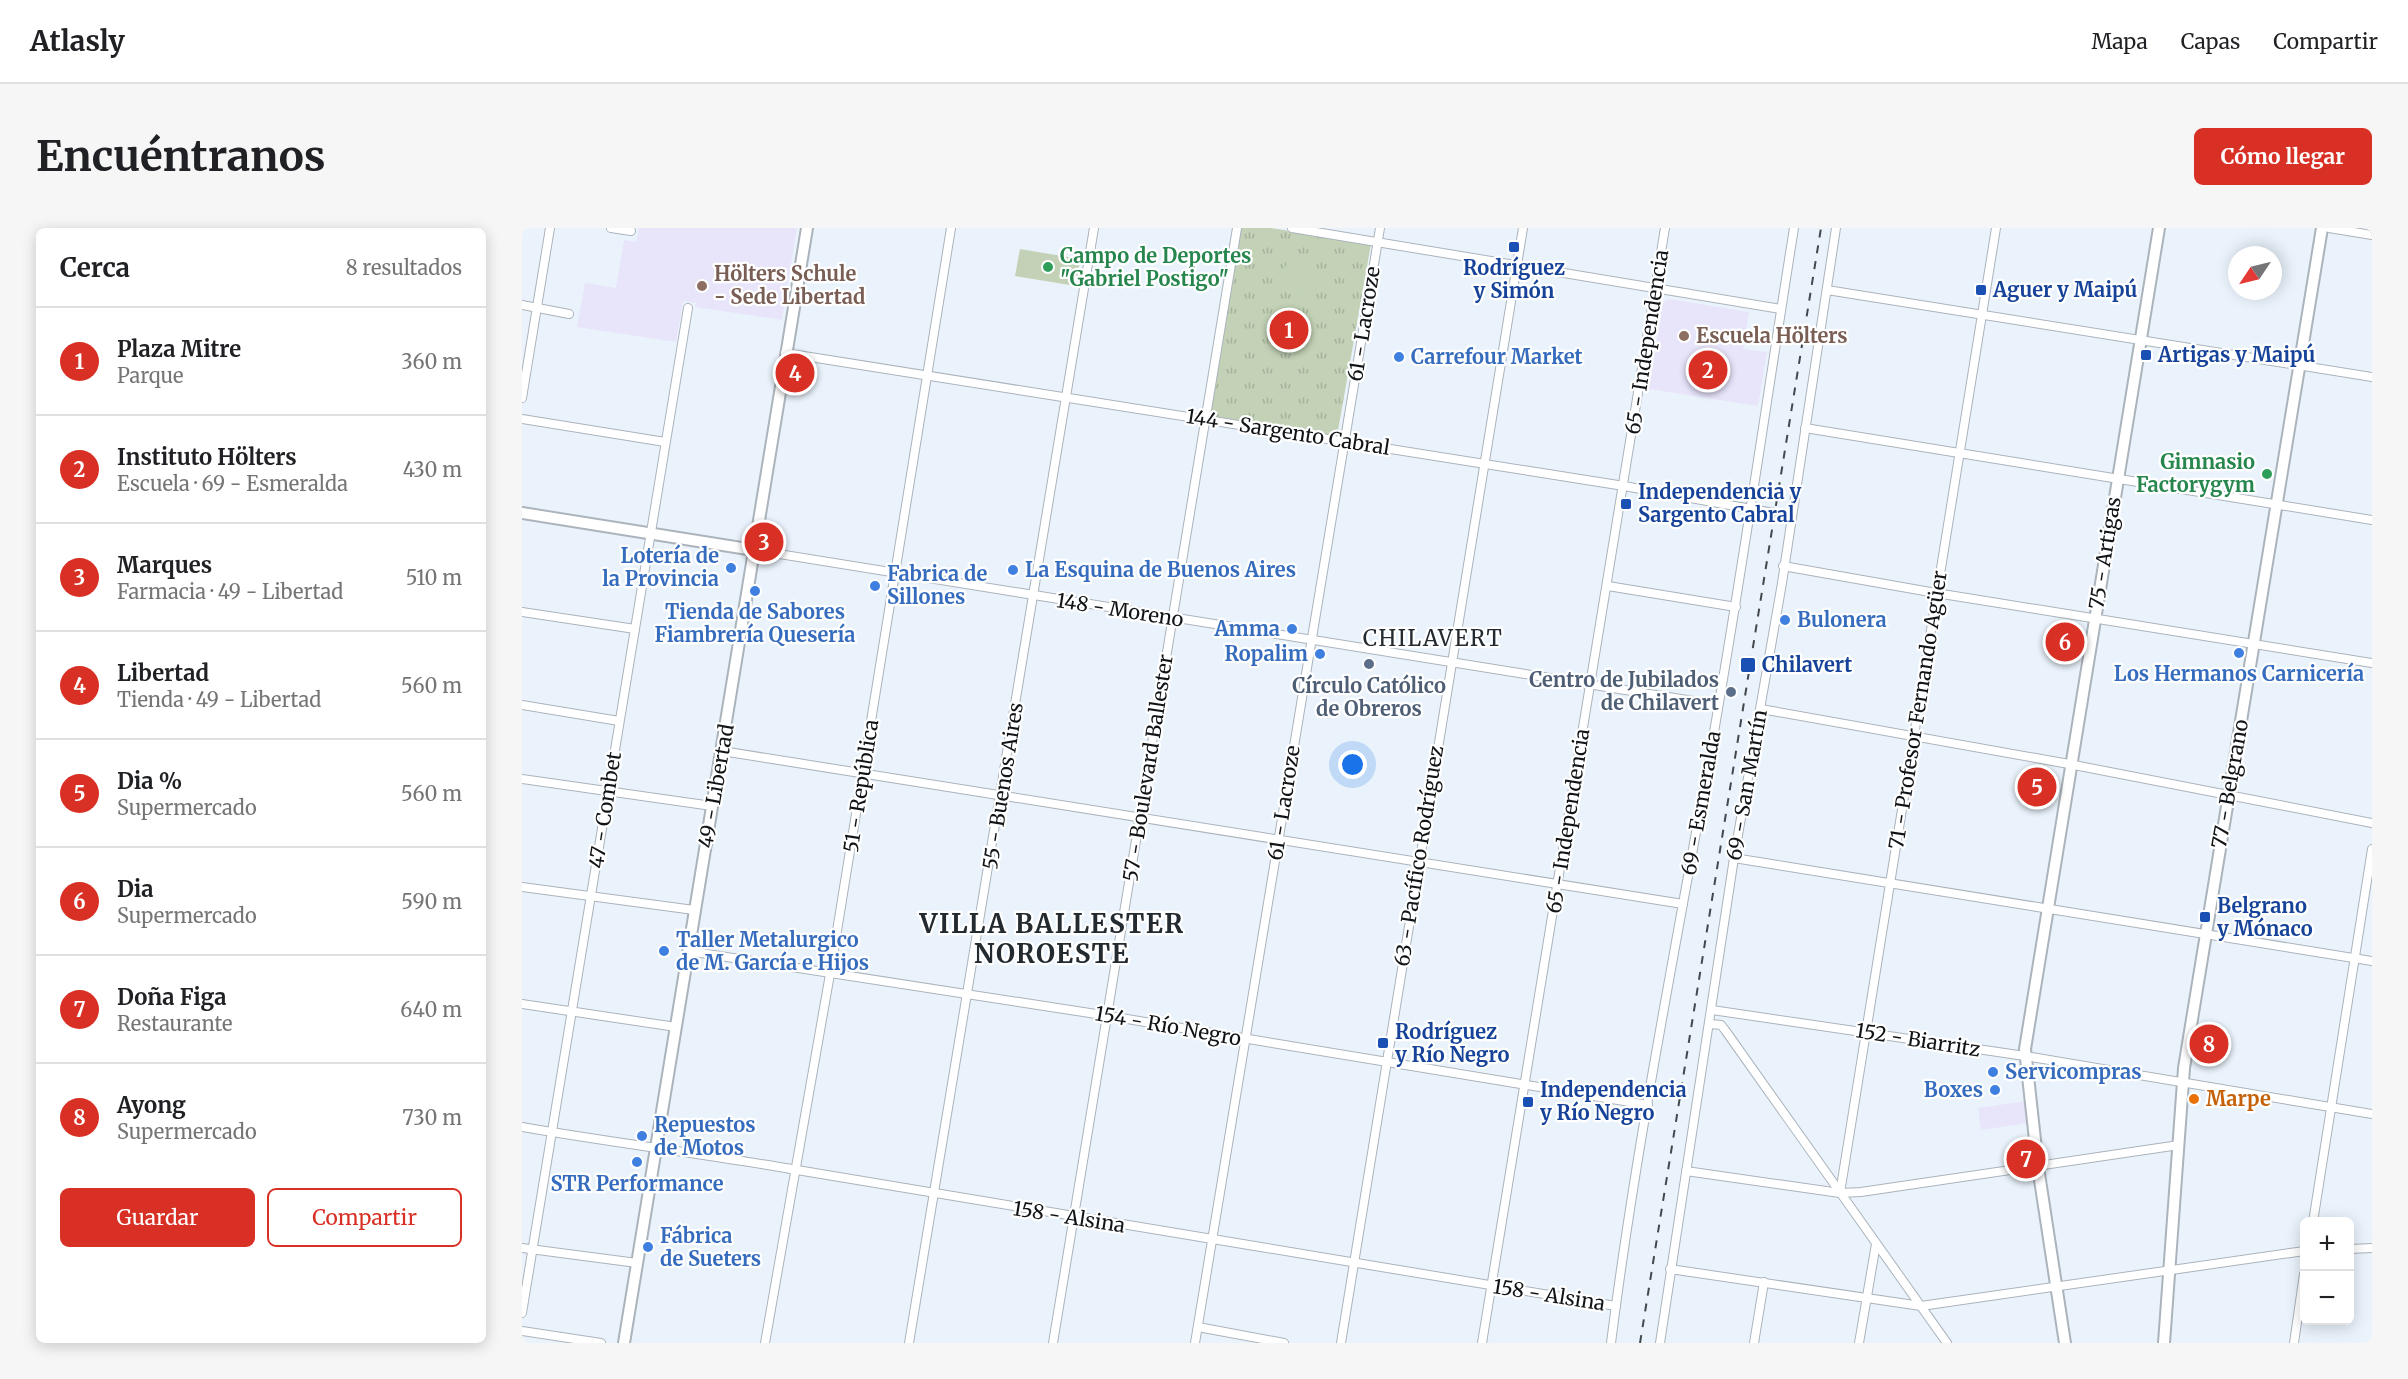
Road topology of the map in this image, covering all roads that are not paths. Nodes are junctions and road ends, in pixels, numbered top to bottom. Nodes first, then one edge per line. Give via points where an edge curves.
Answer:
1 (550, 228) edge
2 (611, 228) edge
3 (807, 228) edge
4 (951, 228) edge
5 (1094, 228) edge
6 (1237, 228) edge
7 (1292, 228) edge
8 (1380, 228) edge
9 (1523, 228) edge
10 (1665, 228) edge
11 (1794, 228) edge
12 (1836, 228) edge
13 (1996, 228) edge
14 (2159, 228) edge
15 (2322, 228) edge
16 (2329, 228) edge
17 (631, 231) dead end
18 (2372, 235) edge
19 (1378, 241) junction
20 (1517, 265) junction
21 (1655, 288) junction
22 (1827, 290) junction
23 (522, 305) edge
24 (537, 307) junction
25 (688, 308) dead end
26 (1781, 309) junction
27 (569, 314) dead end
28 (1983, 315) junction
29 (2140, 339) junction
30 (785, 352) junction
31 (2298, 365) junction
32 (928, 374) junction
33 (2372, 377) edge
34 (1066, 397) junction
35 (522, 398) edge
36 (522, 419) edge
37 (1206, 420) junction
38 (1805, 428) junction
39 (1345, 441) junction
40 (665, 442) junction
41 (1960, 453) junction
42 (1484, 464) junction
43 (2117, 479) junction
44 (1624, 486) junction
45 (2275, 505) junction
46 (1749, 508) junction
47 (522, 513) edge
48 (1790, 516) junction
49 (2372, 520) edge
50 (651, 534) junction
51 (754, 550) junction
52 (1783, 566) junction
53 (896, 572) junction
54 (1608, 586) junction
55 (1936, 593) junction
56 (1034, 595) junction
57 (1736, 607) junction
58 (522, 612) edge
59 (1172, 618) junction
60 (2094, 619) junction
61 (635, 629) junction
62 (1310, 641) junction
63 (2254, 644) junction
64 (1451, 663) junction
65 (2372, 663) edge
66 (1590, 686) junction
67 (522, 705) edge
68 (1718, 705) junction
69 (1761, 709) junction
70 (619, 721) junction
71 (1912, 737) junction
72 (722, 751) junction
73 (2069, 764) junction
74 (863, 772) junction
75 (522, 779) edge
76 (608, 791) junction
77 (1002, 795) junction
78 (2227, 795) junction
79 (712, 806) junction
80 (1140, 818) junction
81 (2372, 823) edge
82 (1279, 840) junction
83 (2372, 849) edge
84 (1734, 858) junction
85 (1418, 862) junction
86 (1891, 883) junction
87 (1558, 886) junction
88 (522, 887) edge
89 (591, 896) junction
90 (1683, 904) junction
91 (2047, 909) junction
92 (694, 910) junction
93 (2205, 934) junction
94 (688, 951) junction
95 (2356, 958) junction
96 (2372, 961) edge
97 (830, 974) junction
98 (968, 994) junction
99 (522, 1004) edge
100 (1712, 1010) junction
101 (571, 1011) junction
102 (1109, 1016) junction
103 (1710, 1024) junction
104 (676, 1027) junction
105 (1866, 1032) junction
106 (1247, 1039) junction
107 (2025, 1056) junction
108 (1386, 1063) junction
109 (2183, 1083) junction
110 (1525, 1085) junction
111 (1648, 1105) junction
112 (2332, 1108) junction
113 (2372, 1114) edge
114 (522, 1127) edge
115 (550, 1132) junction
116 (2179, 1145) junction
117 (656, 1148) junction
118 (2038, 1167) junction
119 (796, 1169) junction
120 (1686, 1171) junction
121 (1840, 1193) junction
122 (936, 1195) junction
123 (2314, 1217) edge
124 (1075, 1218) junction
125 (1214, 1238) junction
126 (1876, 1244) junction
127 (522, 1248) edge
128 (2354, 1248) edge
129 (2372, 1248) edge
130 (533, 1249) junction
131 (2300, 1252) edge
132 (1352, 1262) junction
133 (637, 1263) junction
134 (1670, 1269) junction
135 (2169, 1269) junction
136 (1764, 1282) junction
137 (2056, 1285) junction
138 (1490, 1286) junction
139 (1866, 1298) junction
140 (2300, 1302) edge
141 (1616, 1306) junction
142 (1921, 1306) junction
143 (522, 1313) edge
144 (1198, 1327) junction
145 (522, 1330) edge
146 (1660, 1342) edge
147 (601, 1343) edge
148 (624, 1343) edge
149 (765, 1343) edge
150 (909, 1343) edge
151 (1053, 1343) edge
152 (1195, 1343) edge
153 (1284, 1343) edge
154 (1341, 1343) edge
155 (1482, 1343) edge
156 (1611, 1343) edge
157 (1754, 1343) edge
158 (1859, 1343) edge
159 (1947, 1343) edge
160 (2065, 1343) edge
161 (2164, 1343) edge
162 (2294, 1343) edge

1 - 24 street
2 - 17 street
3 - 30 street, 49 - Libertad
4 - 32 street, 51 - República
5 - 34 street, 55 - Buenos Aires
6 - 37 street, 57 - Boulevard Ballester
7 - 19 street
8 - 19 street, 61 - Lacroze
9 - 20 street, 63 - Pacífico Rodríguez
10 - 21 street, 65 - Independencia
11 - 26 street, 69 - Esmeralda
12 - 22 street, 69 - San Martín
13 - 28 street, 71 - Profesor Fernando Agüer
14 - 29 street, 75 - Artigas
15 - 31 street, 77 - Belgrano
16 - 18 street
19 - 20 street
19 - 39 street, 61 - Lacroze
20 - 21 street
20 - 42 street, 63 - Pacífico Rodríguez
21 - 26 street
21 - 44 street, 65 - Independencia
22 - 28 street
22 - 38 street, 69 - San Martín
23 - 24 street
24 - 27 street
24 - 35 street
25 - 40 street, 47 - Combet
26 - 46 street, 69 - Esmeralda
28 - 29 street
28 - 41 street, 71 - Profesor Fernando Agüer
29 - 31 street
29 - 43 street, 75 - Artigas
30 - 32 street, 144 - Sargento Cabral
30 - 51 street, 49 - Libertad
31 - 33 street
31 - 45 street, 77 - Belgrano
32 - 34 street, 144 - Sargento Cabral
32 - 53 street, 51 - República
34 - 37 street, 144 - Sargento Cabral
34 - 56 street, 55 - Buenos Aires
36 - 40 street
37 - 39 street, 144 - Sargento Cabral
37 - 59 street, 57 - Boulevard Ballester
38 - 41 street
38 - 48 street, 69 - San Martín
39 - 42 street, 144 - Sargento Cabral
39 - 62 street, 61 - Lacroze
40 - 50 street, 47 - Combet
41 - 43 street
41 - 55 street, 71 - Profesor Fernando Agüer
42 - 44 street, 144 - Sargento Cabral
42 - 64 street, 63 - Pacífico Rodríguez
43 - 45 street
43 - 60 street, 75 - Artigas
44 - 46 street, 144 - Sargento Cabral
44 - 54 street, 65 - Independencia
45 - 49 street
45 - 63 street, 77 - Belgrano
46 - 48 street, 144 - Sargento Cabral
46 - 57 street, 69 - Esmeralda
47 - 50 street, 148 - Moreno
48 - 52 street, 69 - San Martín
50 - 51 street, 148 - Moreno
50 - 61 street, 47 - Combet
51 - 53 street, 148 - Moreno
51 - 72 street, 49 - Libertad
52 - 55 street
52 - 69 street, 69 - San Martín
53 - 56 street, 148 - Moreno
53 - 74 street, 51 - República
54 - 57 street
54 - 66 street, 65 - Independencia
55 - 60 street
55 - 71 street, 71 - Profesor Fernando Agüer
56 - 59 street, 148 - Moreno
56 - 77 street, 55 - Buenos Aires
57 - 68 street, 69 - Esmeralda
58 - 61 street
59 - 62 street, 148 - Moreno
59 - 80 street, 57 - Boulevard Ballester
60 - 63 street
60 - 73 street, 75 - Artigas
61 - 70 street, 47 - Combet
62 - 64 street, 148 - Moreno
62 - 82 street, 61 - Lacroze
63 - 65 street
63 - 78 street, 77 - Belgrano
64 - 66 street, 148 - Moreno
64 - 85 street, 63 - Pacífico Rodríguez
66 - 68 street, 148 - Moreno
66 - 87 street, 65 - Independencia
67 - 70 street
68 - 90 street, 69 - Esmeralda
69 - 71 street
69 - 84 street, 69 - San Martín
70 - 76 street, 47 - Combet
71 - 73 street
71 - 86 street, 71 - Profesor Fernando Agüer
72 - 74 street
72 - 79 street, 49 - Libertad
73 - 78 street
73 - 91 street, 75 - Artigas
74 - 77 street
74 - 97 street, 51 - República
75 - 76 street
76 - 79 street
76 - 89 street, 47 - Combet
77 - 80 street
77 - 98 street, 55 - Buenos Aires
78 - 81 street
78 - 93 street, 77 - Belgrano
79 - 92 street, 49 - Libertad
80 - 82 street
80 - 102 street, 57 - Boulevard Ballester
82 - 85 street
82 - 106 street, 61 - Lacroze
83 - 95 street
84 - 86 street
84 - 100 street, 69 - San Martín
85 - 87 street
85 - 108 street, 63 - Pacífico Rodríguez
86 - 91 street
86 - 105 street, 71 - Profesor Fernando Agüer
87 - 90 street
87 - 110 street, 65 - Independencia
88 - 89 street
89 - 92 street
89 - 101 street, 47 - Combet
90 - 111 street, 69 - Esmeralda
91 - 93 street
91 - 107 street, 75 - Artigas
92 - 94 street, 49 - Libertad
93 - 95 street
93 - 109 street, 77 - Belgrano
94 - 97 street, 154 - Río Negro
94 - 104 street, 49 - Libertad
95 - 96 street
95 - 112 street
97 - 98 street, 154 - Río Negro
97 - 119 street, 51 - República
98 - 102 street, 154 - Río Negro
98 - 122 street, 55 - Buenos Aires
99 - 101 street
100 - 103 street, 69 - San Martín
100 - 105 street, 152 - Biarritz
101 - 104 street
101 - 115 street, 47 - Combet
102 - 106 street, 154 - Río Negro
102 - 124 street, 57 - Boulevard Ballester
103 - 120 street, 69 - San Martín
103 - 121 street via 1725,1030
104 - 117 street, 49 - Libertad
105 - 107 street, 152 - Biarritz
105 - 121 street, 71 - Profesor Fernando Agüer
106 - 108 street, 154 - Río Negro
106 - 125 street, 61 - Lacroze
107 - 109 street, 152 - Biarritz
107 - 118 street, 75 - Artigas
108 - 110 street, 154 - Río Negro
108 - 132 street, 63 - Pacífico Rodríguez
109 - 112 street, 152 - Biarritz
109 - 116 street, 77 - Belgrano
110 - 111 street, 154 - Río Negro
110 - 138 street, 65 - Independencia
111 - 141 street, 69 - Esmeralda
112 - 113 street, 152 - Biarritz
112 - 123 street
114 - 115 street, 158 - Alsina
115 - 117 street, 158 - Alsina
115 - 130 street, 47 - Combet
116 - 118 street
116 - 135 street, 77 - Belgrano
117 - 119 street, 158 - Alsina
117 - 133 street, 49 - Libertad
118 - 121 street
118 - 137 street, 75 - Artigas
119 - 122 street, 158 - Alsina
119 - 149 street, 51 - República
120 - 121 street
120 - 134 street, 69 - San Martín
121 - 126 street
122 - 124 street, 158 - Alsina
122 - 150 street, 55 - Buenos Aires
124 - 125 street, 158 - Alsina
124 - 151 street, 57 - Boulevard Ballester
125 - 132 street, 158 - Alsina
125 - 144 street, 61 - Lacroze
126 - 139 street
126 - 142 street
127 - 130 street
128 - 129 street
130 - 133 street
130 - 143 street, 47 - Combet
131 - 135 street
132 - 138 street, 158 - Alsina
132 - 154 street, 63 - Pacífico Rodríguez
133 - 148 street, 49 - Libertad
134 - 136 street
134 - 146 street, 69 - San Martín
135 - 137 street
135 - 161 street, 77 - Belgrano
136 - 139 street
136 - 157 street
137 - 142 street
137 - 160 street, 75 - Artigas
138 - 141 street, 158 - Alsina
138 - 155 street, 65 - Independencia
139 - 142 street
139 - 158 street
140 - 162 street
141 - 156 street, 69 - Esmeralda
142 - 159 street
144 - 152 street, 61 - Lacroze
144 - 153 street
145 - 147 street

